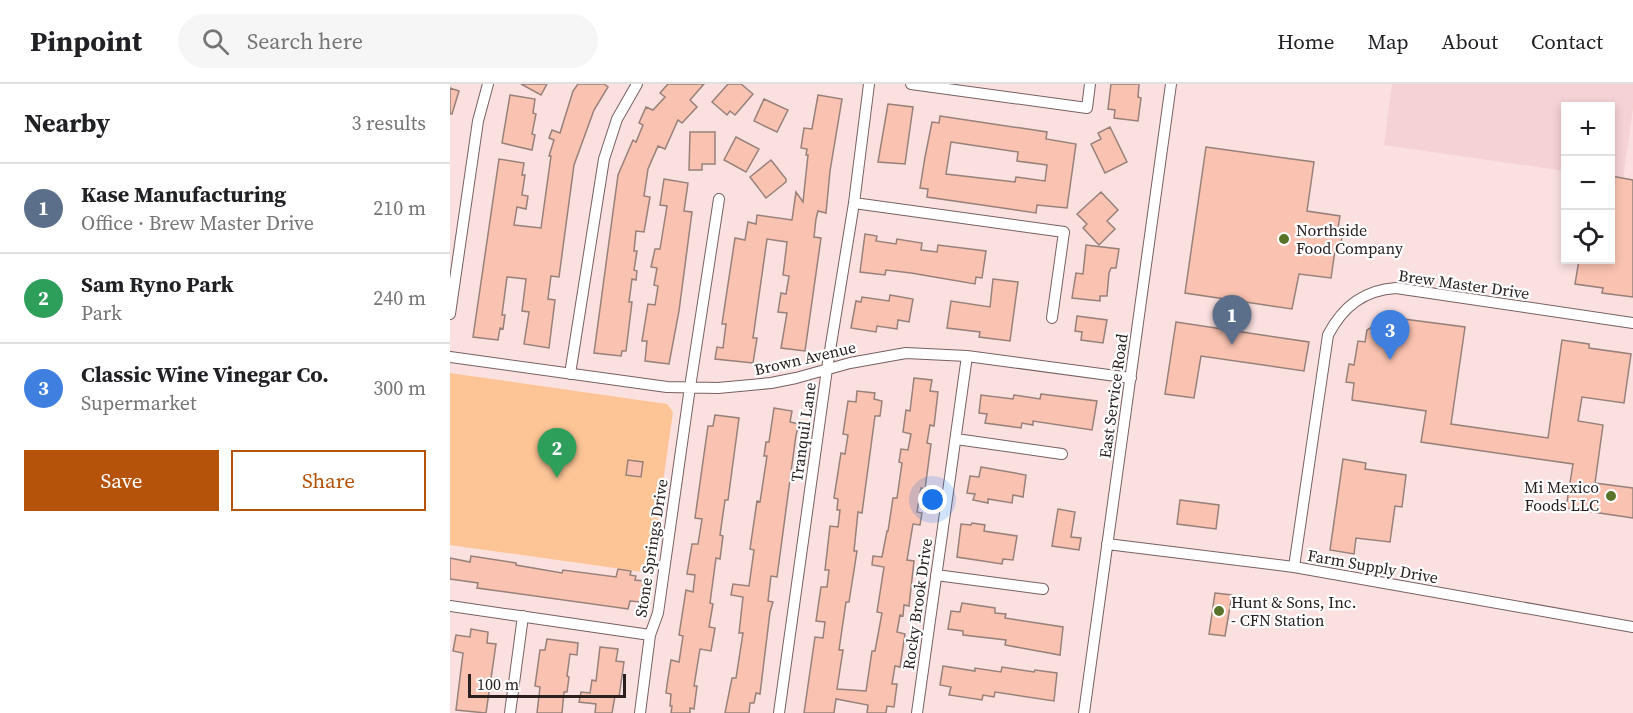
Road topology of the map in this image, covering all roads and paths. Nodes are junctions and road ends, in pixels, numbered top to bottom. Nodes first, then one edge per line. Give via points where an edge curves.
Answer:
1 (488, 84) edge
2 (637, 84) edge
3 (869, 84) edge
4 (911, 84) edge
5 (1090, 84) edge
6 (1171, 84) edge
7 (719, 199) dead end
8 (854, 203) junction
9 (450, 314) edge
10 (1052, 318) dead end
11 (1633, 323) edge
12 (967, 356) junction
13 (450, 357) edge
14 (827, 369) junction
15 (570, 374) junction
16 (1131, 378) junction
17 (690, 387) junction
18 (956, 439) junction
19 (1062, 454) dead end
20 (1107, 544) junction
21 (1294, 567) junction
22 (936, 575) junction
23 (1043, 589) dead end
24 (450, 606) edge
25 (523, 616) junction
26 (1633, 627) edge
27 (650, 635) junction
28 (510, 713) edge
29 (640, 713) edge
30 (779, 713) edge
31 (917, 713) edge
32 (1084, 713) edge

1 - 9 street via 478,121
2 - 15 street via 617,119 604,159
3 - 8 street, Tranquil Lane
4 - 5 street via 1087,108
6 - 16 street, East Service Road
7 - 17 street, Stone Springs Drive
8 - 10 street via 1064,232
8 - 14 street, Tranquil Lane
11 - 21 street, Brew Master Drive via 1396,288 1365,294 1340,315 1328,335
12 - 14 street, Brown Avenue via 906,353
12 - 16 street, Brown Avenue
12 - 18 street, Rocky Brook Drive
13 - 15 street, Brown Avenue
14 - 17 street, Brown Avenue via 746,386
14 - 30 street, Tranquil Lane
15 - 17 street, Brown Avenue
16 - 20 street, East Service Road
17 - 27 street, Stone Springs Drive via 658,613
18 - 19 street
18 - 22 street, Rocky Brook Drive
20 - 21 street, Farm Supply Drive
20 - 32 street, East Service Road
21 - 26 street, Farm Supply Drive
22 - 23 street
22 - 31 street, Rocky Brook Drive
24 - 25 street
25 - 27 street
25 - 28 street
27 - 29 street, Stone Springs Drive

